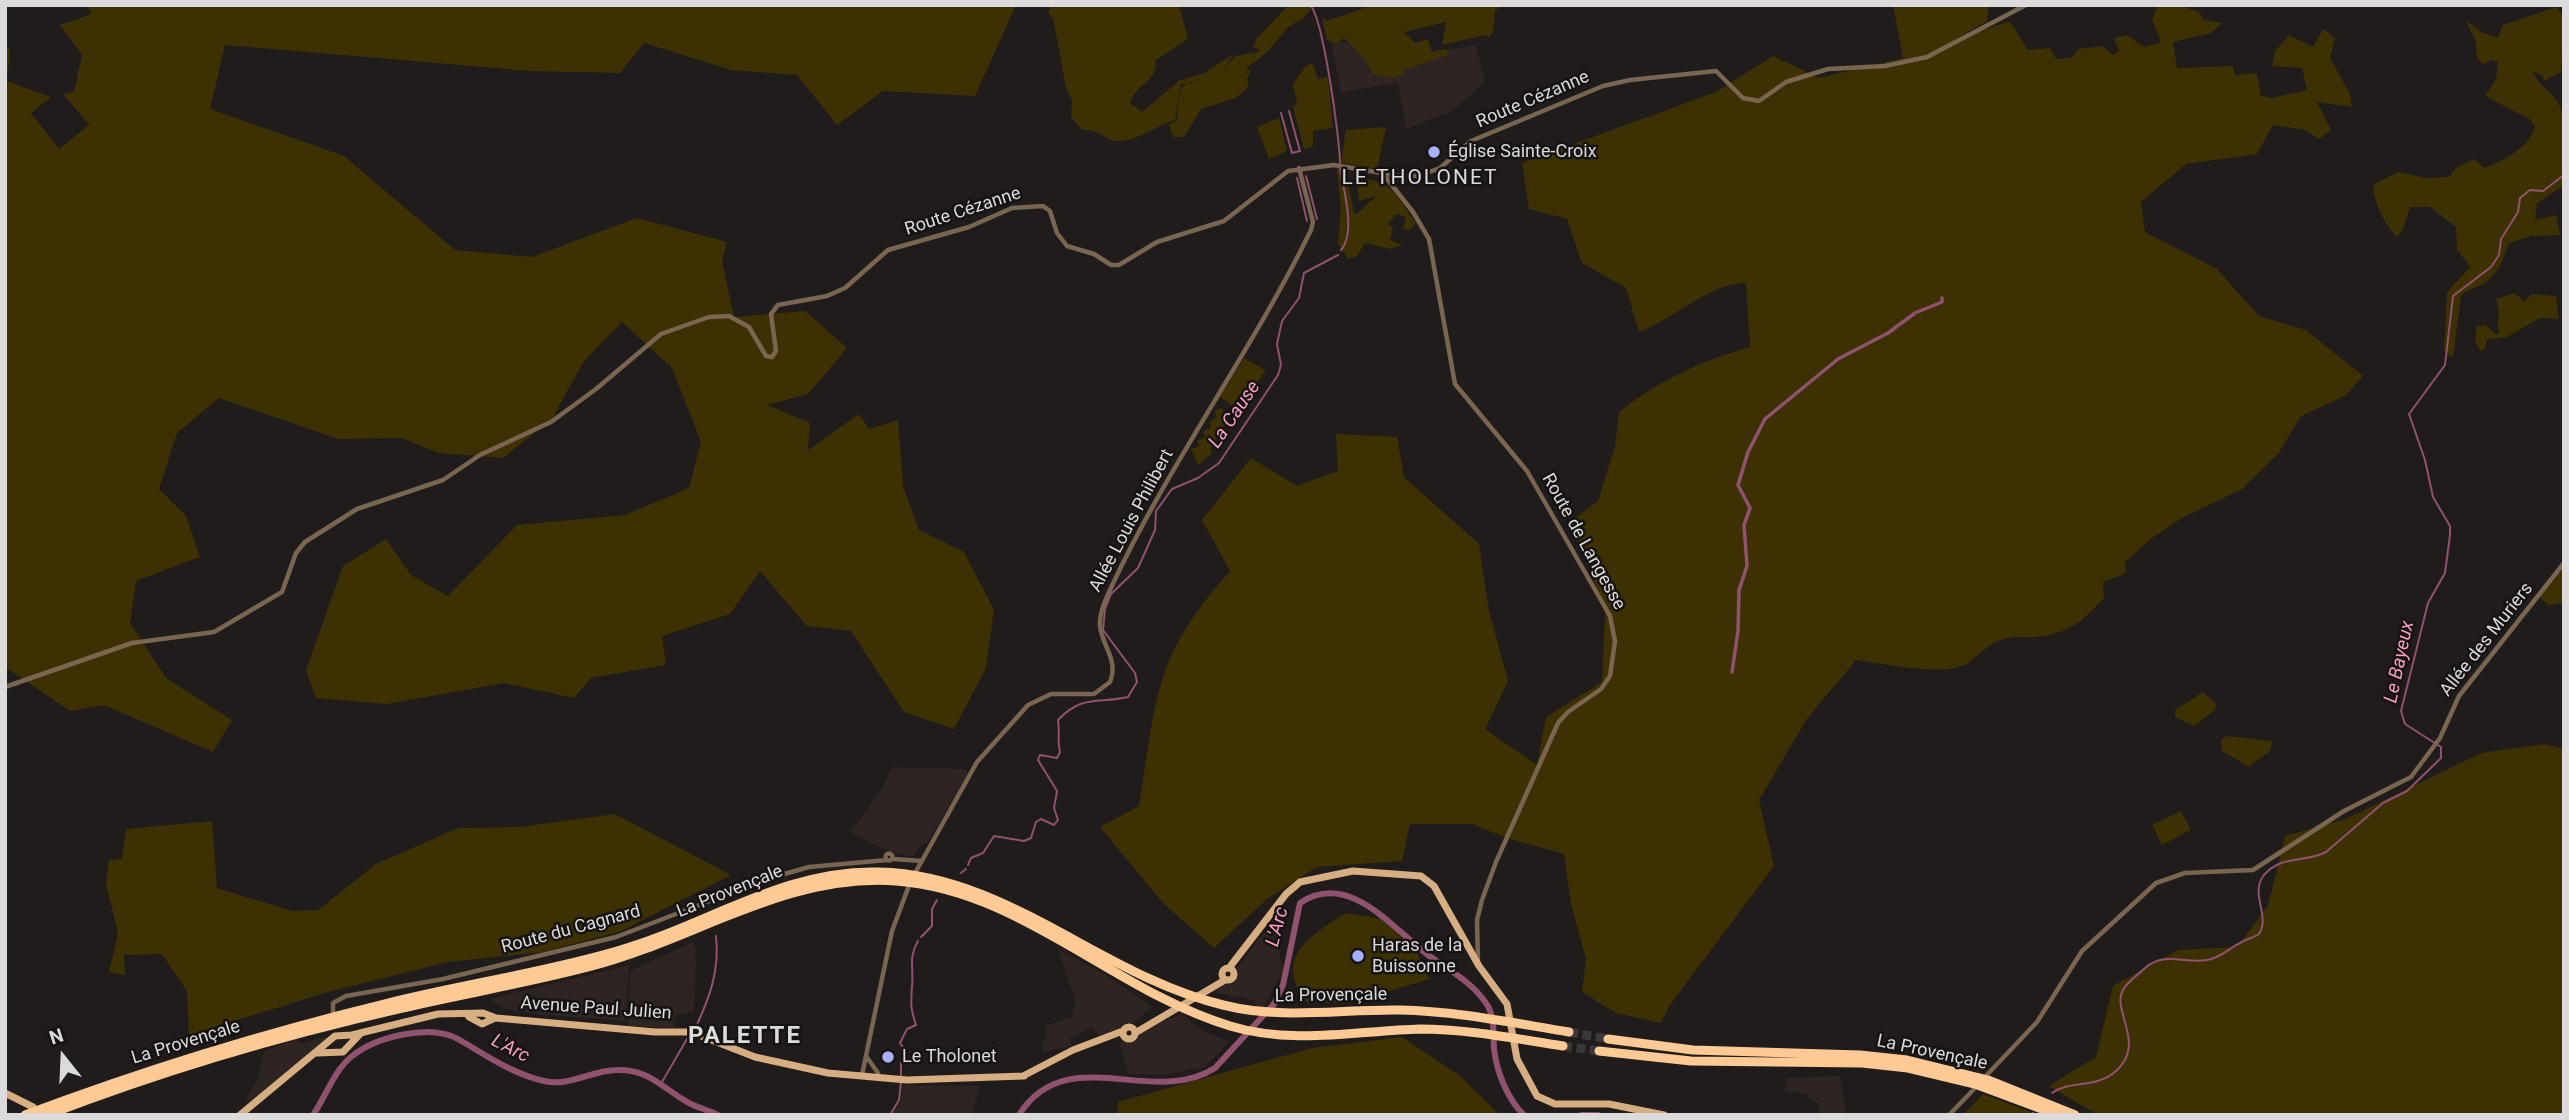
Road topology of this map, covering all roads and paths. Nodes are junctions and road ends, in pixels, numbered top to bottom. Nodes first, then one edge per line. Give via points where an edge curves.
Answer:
1 (2026, 5) edge
2 (1299, 168) junction
3 (1384, 174) junction
4 (2564, 564) edge
5 (5, 687) edge
6 (922, 861) junction
7 (954, 887) junction
8 (1479, 966) junction
9 (336, 1028) junction
10 (363, 1032) junction
11 (1569, 1032) tunnel mouth
12 (1608, 1038) tunnel mouth
13 (349, 1045) junction
14 (1563, 1046) tunnel mouth
15 (331, 1051) junction
16 (1599, 1051) tunnel mouth
17 (319, 1052) junction
18 (866, 1056) junction
19 (879, 1076) junction
20 (861, 1077) junction
21 (904, 1080) junction
22 (1981, 1082) junction
23 (5, 1093) edge
24 (5, 1099) edge
25 (28, 1110) edge
26 (52, 1113) edge
27 (240, 1115) edge
28 (1664, 1115) edge
29 (1949, 1115) edge
30 (2058, 1115) edge
31 (2075, 1115) edge

1 - 3 street, Route Cézanne via 1932,55 1902,63 1835,67 1786,82 1753,102 1737,94 1716,71 1614,83 1471,141 1433,171 1414,177
2 - 3 street, Route Cézanne via 1342,166
2 - 5 street, Route Cézanne via 1283,174 1224,221 1161,241 1119,265 1066,246 1050,211 1036,204 888,250 845,288 774,308 771,320 776,351 772,357 766,356 746,323 729,316 709,317 667,331 551,422 480,455 443,480 357,509 305,542 296,552 282,592 233,623 214,632 140,641
2 - 6 street, Allée Louis Philibert via 1311,230 1160,493 1100,614 1112,657 1110,682 1094,694 1051,694 1028,705 977,762
3 - 8 street, Route de Langesse via 1429,239 1455,384 1527,471 1610,616 1615,641 1610,676 1601,689 1558,723 1496,862 1478,914
4 - 29 street, Allée des Muriers via 2459,696 2440,738 2407,780 2344,811 2255,869 2176,875 2148,889 2082,951 2037,1023
6 - 9 street, Route du Cagnard via 889,858 809,867 616,937 443,979 346,996 331,1007
6 - 18 street, Allée Louis Philibert via 897,913
7 - 9 highway, La Provençale via 863,872 812,878 764,892 636,946
7 - 11 highway, La Provençale via 1021,911 1119,965 1207,1001 1291,1014 1399,1010
7 - 14 highway, La Provençale via 1170,1001 1231,1026 1273,1035 1317,1037 1423,1029
8 - 21 main road, Avenue Paul Julien via 1434,886 1421,876 1353,871 1312,878 1294,887 1231,970 1223,970 1223,978 1134,1031 1131,1039 1124,1034 1012,1079
8 - 28 main road via 1507,1004 1517,1059 1541,1098 1555,1104 1615,1104
9 - 10 main road
9 - 13 main road
9 - 15 main road
9 - 17 main road
9 - 25 highway, La Provençale via 183,1059
9 - 26 highway, La Provençale via 184,1067
10 - 13 main road
10 - 20 main road, Avenue Paul Julien via 428,1015 691,1032 755,1057
12 - 22 highway, La Provençale via 1693,1050 1907,1060
13 - 15 main road via 339,1054
15 - 17 main road
16 - 22 highway, La Provençale via 1691,1061 1862,1063
17 - 27 main road
18 - 19 street
18 - 20 street, Allée Louis Philibert
19 - 20 main road, Avenue Paul Julien
19 - 21 main road, Avenue Paul Julien
20 - 21 main road, Avenue Paul Julien
22 - 30 highway, La Provençale
22 - 31 highway, La Provençale
23 - 25 main road
24 - 25 main road

